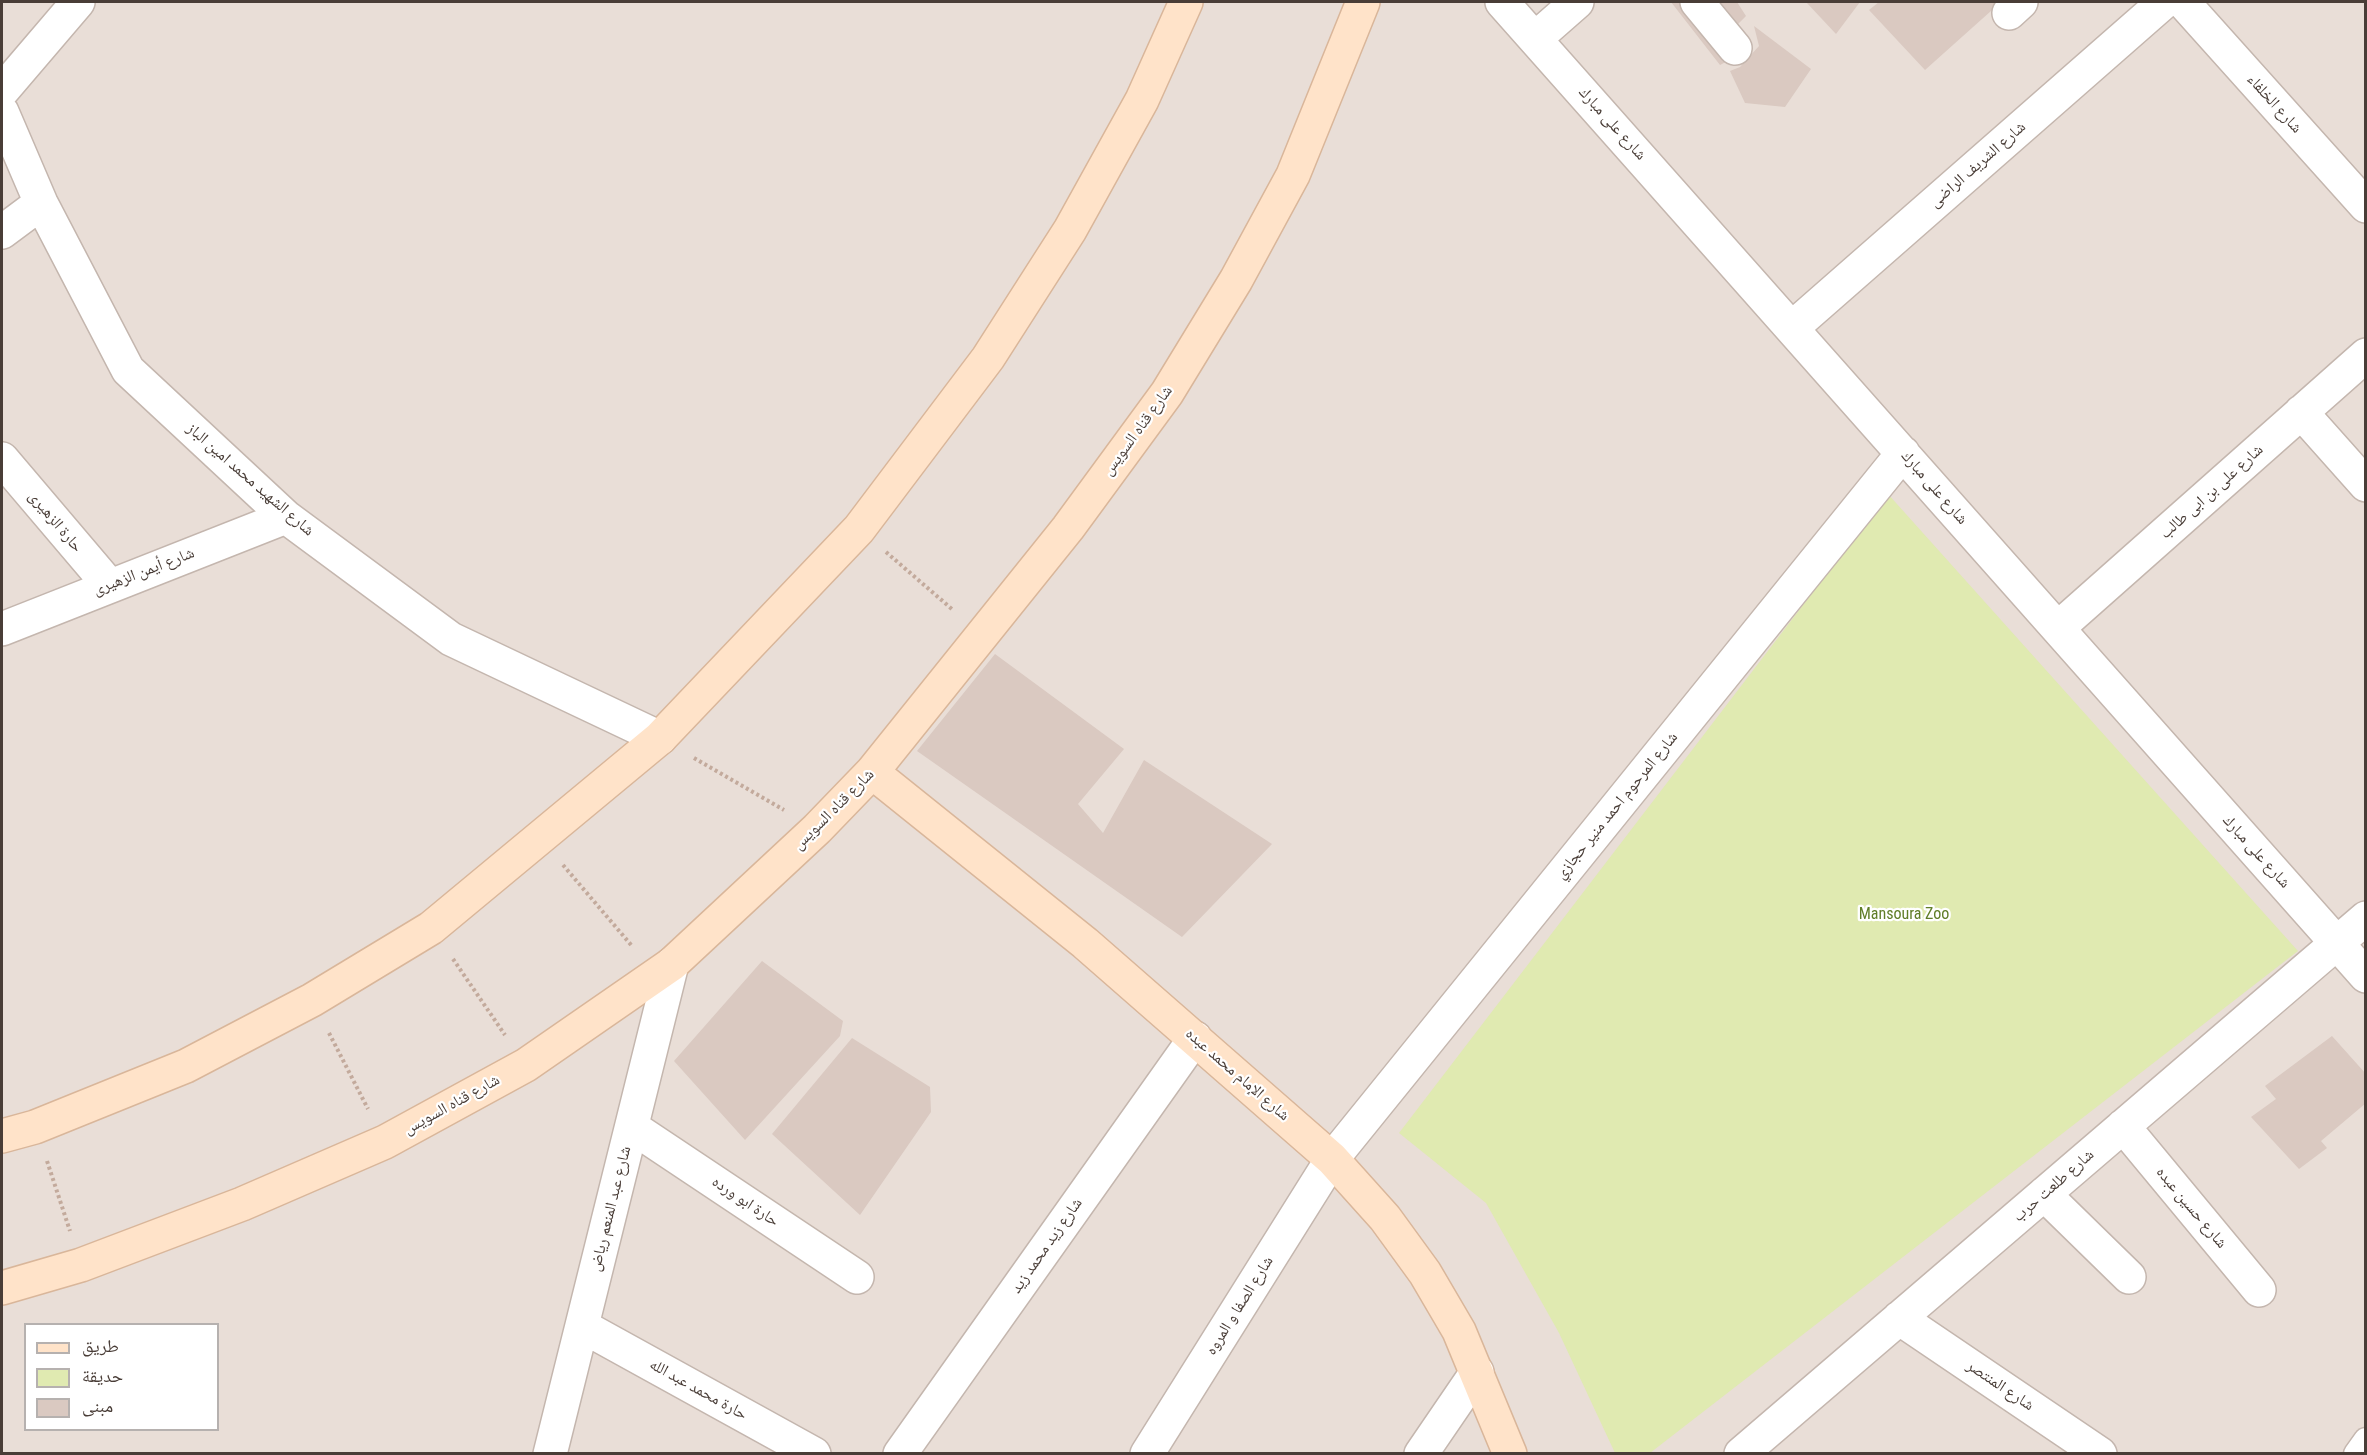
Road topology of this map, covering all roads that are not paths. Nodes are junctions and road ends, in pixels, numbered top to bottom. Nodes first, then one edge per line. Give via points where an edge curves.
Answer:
1 (78, 2) edge
2 (1186, 2) edge
3 (1363, 2) edge
4 (1502, 2) edge
5 (1577, 2) edge
6 (1697, 2) edge
7 (2164, 2) edge
8 (2183, 2) edge
9 (1536, 38) junction
10 (1735, 48) dead end
11 (2, 91) edge
12 (2, 112) edge
13 (41, 203) junction
14 (2366, 206) edge
15 (2, 232) edge
16 (1792, 328) junction
17 (2366, 355) edge
18 (2301, 412) junction
19 (1903, 453) junction
20 (2, 459) edge
21 (2366, 485) edge
22 (286, 517) junction
23 (109, 585) junction
24 (5, 622) edge
25 (2058, 628) junction
26 (660, 738) junction
27 (872, 772) junction
28 (2366, 918) edge
29 (2337, 944) junction
30 (664, 969) junction
31 (2366, 976) edge
32 (1195, 1038) junction
33 (2123, 1126) junction
34 (632, 1127) junction
35 (2, 1136) edge
36 (1332, 1159) junction
37 (2044, 1194) junction
38 (858, 1277) dead end
39 (2129, 1277) dead end
40 (2, 1288) edge
41 (2259, 1290) dead end
42 (1899, 1318) junction
43 (582, 1326) junction
44 (1477, 1372) junction
45 (2366, 1440) edge
46 (550, 1454) edge
47 (814, 1454) edge
48 (900, 1454) edge
49 (1147, 1454) edge
50 (1421, 1454) edge
51 (1510, 1454) edge
52 (1741, 1454) edge
53 (2100, 1454) edge
54 (2356, 1454) edge

1 - 11 street
2 - 26 main road via 1142,100 1070,230 988,358 859,529
3 - 27 main road, شارع قناه السويس via 1293,175 1236,280 1167,393 1068,528
4 - 9 street, شارع على مبارك
5 - 9 street
6 - 10 street
7 - 16 street, شارع الشريف الراضى
8 - 14 street, شارع الخلفاء
9 - 16 street, شارع على مبارك
12 - 13 street, شارع الشهيد محمد امين الباز
13 - 15 street
13 - 22 street, شارع الشهيد محمد امين الباز via 128,370
16 - 19 street, شارع على مبارك
17 - 18 street, شارع على بن ابى طالب
18 - 21 street
18 - 25 street, شارع على بن ابى طالب
19 - 25 street, شارع على مبارك
19 - 36 street, شارع المرحوم احمد منير حجازي
20 - 23 street, حارة الزهيرى
22 - 23 street, شارع أيمن الزهيرى
22 - 26 street, شارع الشهيد محمد امين الباز via 452,639
23 - 24 street, شارع أيمن الزهيرى
25 - 29 street, شارع على مبارك
26 - 35 main road via 431,928 312,1000 186,1066
27 - 30 main road, شارع قناه السويس via 817,829
27 - 32 main road, شارع الإمام محمد عبده via 1085,943
28 - 29 street, شارع طلعت حرب
29 - 31 street, شارع على مبارك
29 - 33 street, شارع طلعت حرب
30 - 34 street, شارع عبد المنعم رياض
30 - 40 main road, شارع قناه السويس via 526,1065 385,1142 242,1204 81,1265
32 - 36 main road, شارع الإمام محمد عبده
32 - 48 street, شارع زيد محمد زيد
33 - 37 street, شارع طلعت حرب
33 - 41 street, شارع حسين عبده
34 - 38 street, حارة ابو ورده
34 - 43 street, شارع عبد المنعم رياض
36 - 44 main road, شارع الإمام محمد عبده via 1385,1218 1425,1273 1459,1331
36 - 49 street, شارع الصفا و المروه
37 - 39 street
37 - 42 street, شارع طلعت حرب
42 - 52 street, شارع طلعت حرب
42 - 53 street, شارع المنتصر
43 - 46 street, شارع عبد المنعم رياض
43 - 47 street, حارة محمد عبد الله
44 - 50 street
44 - 51 main road, شارع الإمام محمد عبده
45 - 54 lane

